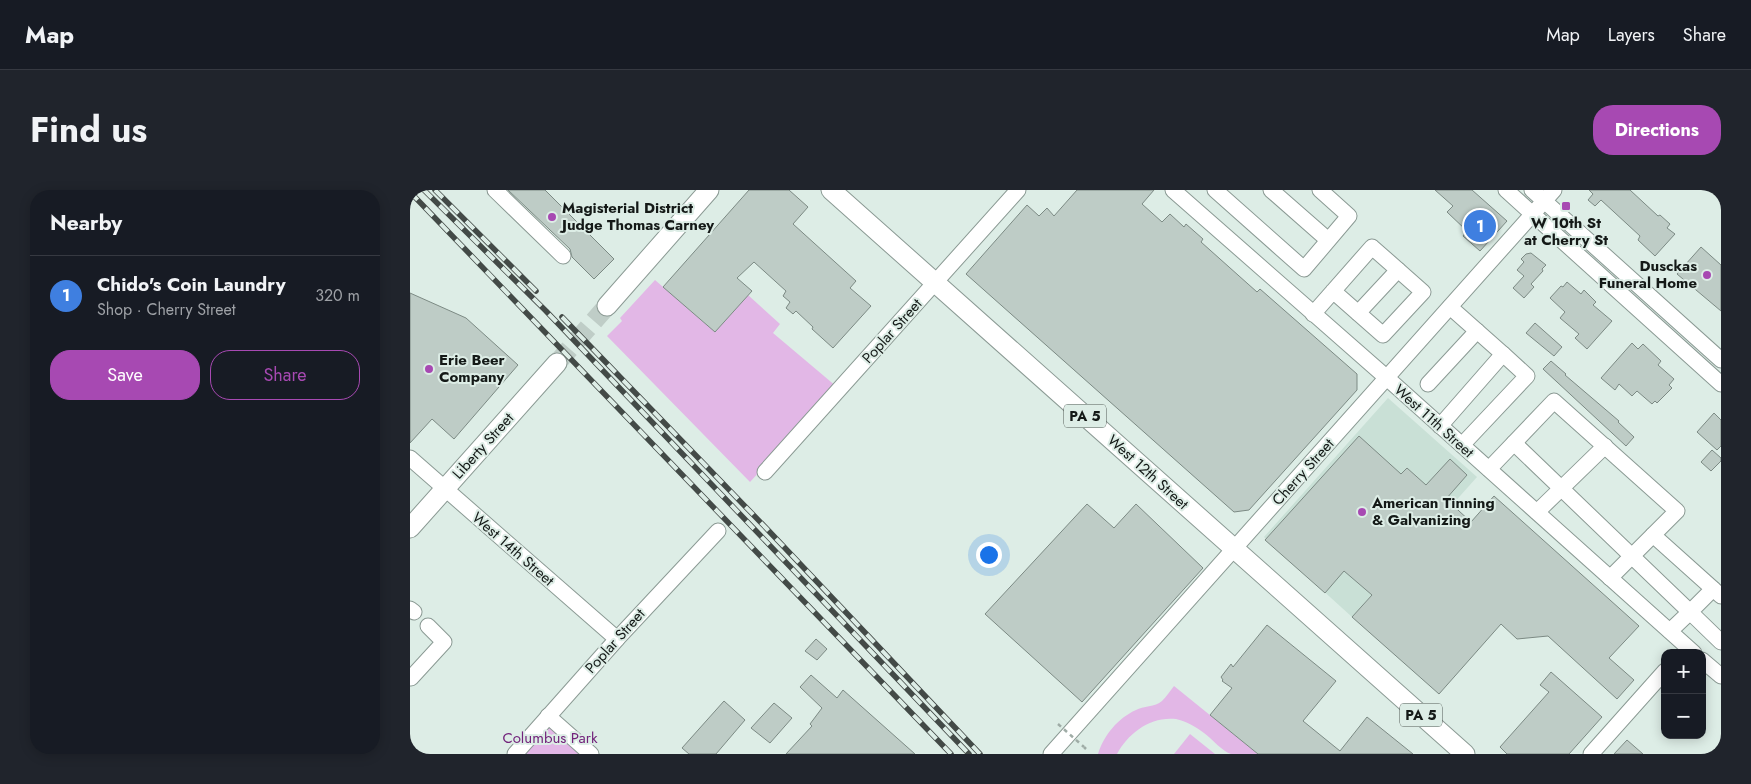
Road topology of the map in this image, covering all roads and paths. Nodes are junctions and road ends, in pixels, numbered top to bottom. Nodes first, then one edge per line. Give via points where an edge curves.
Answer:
1 (495, 190) edge
2 (709, 190) edge
3 (831, 190) edge
4 (1018, 190) edge
5 (1173, 190) edge
6 (1271, 190) edge
7 (1320, 190) edge
8 (1506, 190) edge
9 (1532, 190) edge
10 (1225, 193) edge
11 (1549, 195) edge
12 (1533, 214) junction
13 (1328, 240) junction
14 (563, 256) dead end
15 (1398, 270) junction
16 (935, 283) junction
17 (1333, 291) junction
18 (607, 306) tunnel mouth
19 (1450, 307) junction
20 (1358, 313) junction
21 (1313, 314) junction
22 (1477, 331) junction
23 (1694, 335) junction
24 (1683, 349) junction
25 (1502, 354) junction
26 (1721, 360) edge
27 (557, 363) tunnel mouth
28 (1387, 378) junction
29 (1428, 384) dead end
30 (1721, 384) edge
31 (1440, 426) junction
32 (1514, 443) junction
33 (1462, 445) junction
34 (1605, 446) junction
35 (410, 458) edge
36 (1488, 469) junction
37 (765, 472) dead end
38 (1561, 488) junction
39 (445, 489) junction
40 (1537, 512) junction
41 (410, 528) edge
42 (718, 531) dead end
43 (1653, 535) junction
44 (1234, 549) junction
45 (1632, 556) junction
46 (1610, 578) junction
47 (1717, 592) edge
48 (1690, 612) junction
49 (428, 626) dead end
50 (1670, 631) junction
51 (617, 639) junction
52 (1721, 642) edge
53 (1686, 649) edge
54 (1706, 663) edge
55 (1661, 675) edge
56 (410, 676) edge
57 (1721, 676) edge
58 (548, 716) junction
59 (1058, 724) dead end
60 (1086, 749) dead end
61 (514, 754) edge
62 (591, 754) edge
63 (1051, 754) edge
64 (1465, 754) edge
65 (1591, 754) edge

1 - 14 street
2 - 18 main road
3 - 16 main road, West 12th Street / PA 5
4 - 16 street, Poplar Street
5 - 21 street, West 11th Street
6 - 13 street
7 - 13 street via 1349,216
8 - 12 street
9 - 11 street
10 - 13 street via 1304,268
11 - 12 street, Cherry Street
11 - 23 street
12 - 19 street, Cherry Street
12 - 24 street
15 - 17 street via 1372,247
15 - 20 street
15 - 20 street via 1423,292 1403,314 1383,335
16 - 37 street, Poplar Street
16 - 44 main road, West 12th Street / PA 5
17 - 20 street
17 - 21 street
19 - 22 street
19 - 28 street, Cherry Street
21 - 28 street, West 11th Street
22 - 25 street
22 - 29 street
23 - 24 street
23 - 26 street
24 - 30 street
25 - 31 street
25 - 33 street via 1527,376
27 - 39 main road, Liberty Street
28 - 31 street, West 11th Street
28 - 44 street, Cherry Street
31 - 33 street, West 11th Street
32 - 34 street via 1554,401
32 - 36 street
32 - 38 street
33 - 36 street, West 11th Street
34 - 38 street
34 - 43 street via 1677,511
35 - 39 street, West 14th Street
36 - 40 street, West 11th Street
38 - 40 street
38 - 45 street
39 - 41 main road, Liberty Street
39 - 51 street, West 14th Street
40 - 46 street, West 11th Street
42 - 51 street, Poplar Street
43 - 45 street
43 - 47 street
44 - 63 street, Cherry Street
44 - 64 main road, West 12th Street / PA 5
45 - 46 street
45 - 48 street
46 - 50 street, West 11th Street
47 - 48 street
48 - 50 street
48 - 52 street
49 - 56 street via 444,642
50 - 53 street, West 11th Street
51 - 58 street, Poplar Street
54 - 57 street
55 - 65 street
58 - 61 street, Poplar Street
58 - 62 street
59 - 60 path, bridge

